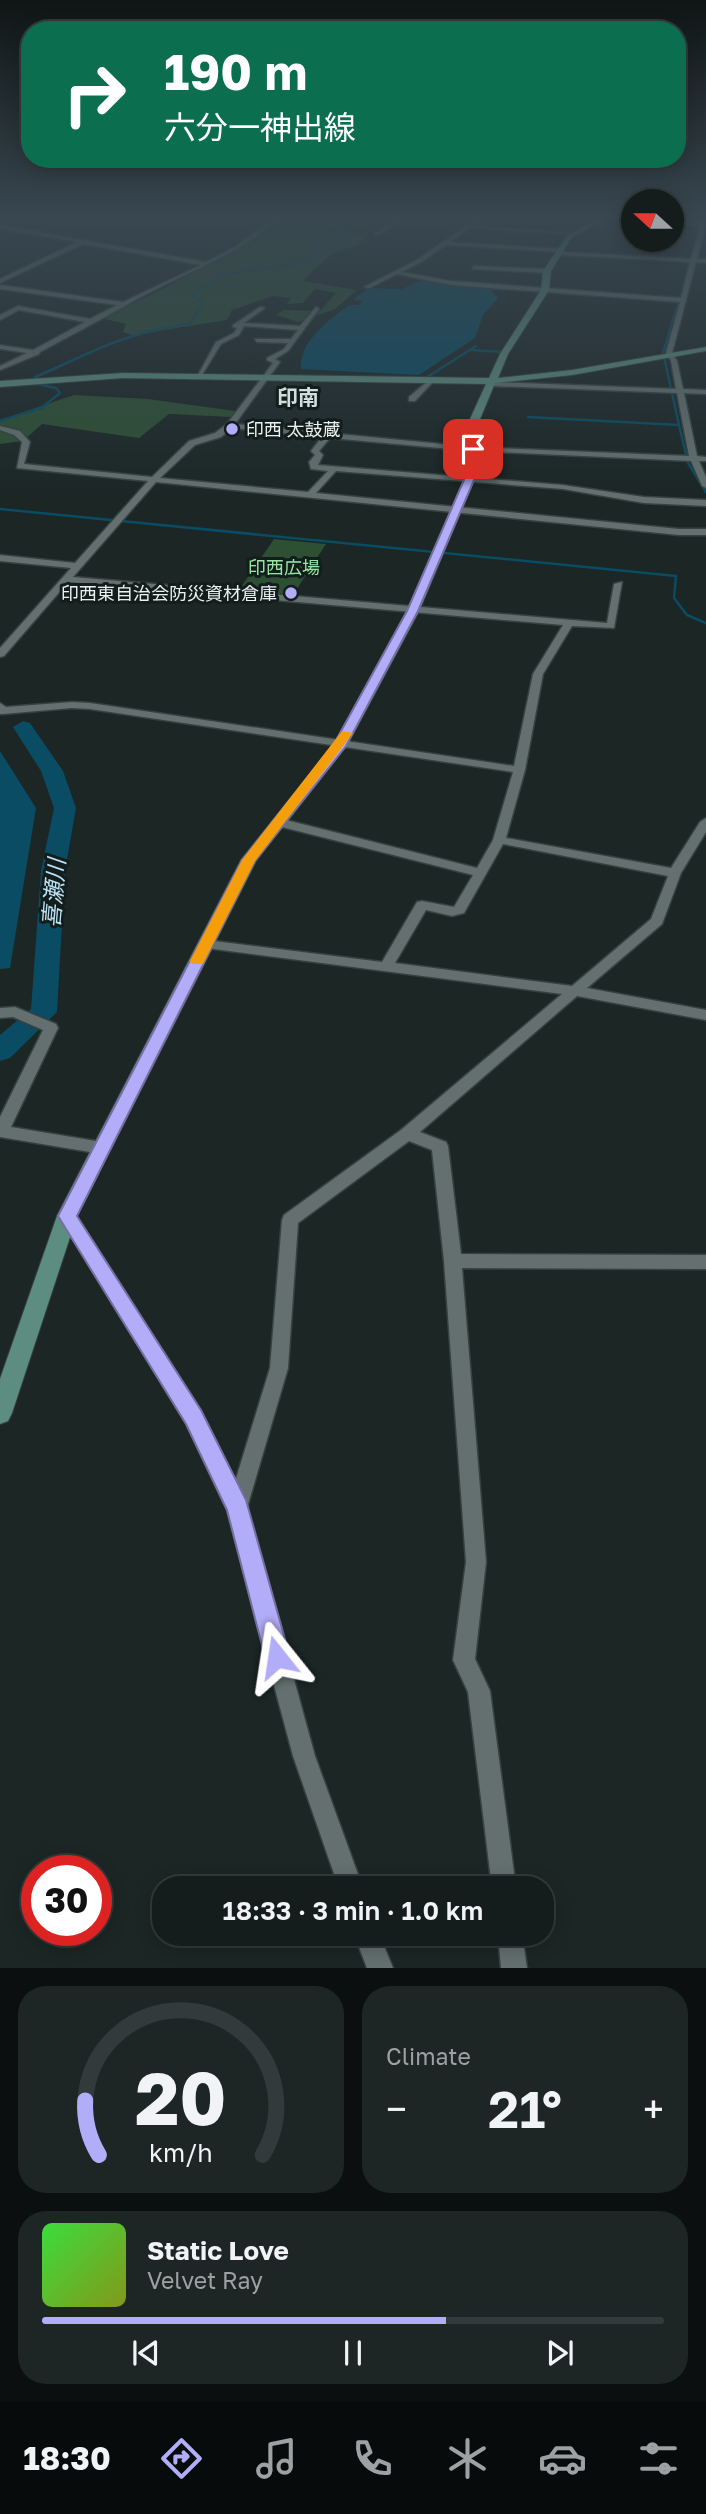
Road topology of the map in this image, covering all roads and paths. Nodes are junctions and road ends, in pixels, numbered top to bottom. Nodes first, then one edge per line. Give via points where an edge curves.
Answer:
1 (28, 310) edge
2 (114, 310) edge
3 (315, 310) edge
4 (532, 310) edge
5 (680, 310) edge
6 (271, 315) dead end
7 (283, 319) dead end
8 (92, 321) junction
9 (238, 324) junction
10 (303, 327) junction
11 (257, 340) dead end
12 (292, 341) junction
13 (0, 347) edge
14 (706, 349) edge
15 (37, 353) junction
16 (670, 355) junction
17 (0, 368) edge
18 (200, 374) junction
19 (267, 375) junction
20 (430, 382) junction
21 (493, 382) junction
22 (0, 384) edge
23 (680, 391) junction
24 (706, 392) edge
25 (412, 399) dead end
26 (230, 426) junction
27 (0, 428) edge
28 (328, 435) junction
29 (473, 449) junction
30 (694, 459) junction
31 (706, 459) edge
32 (333, 470) junction
33 (154, 479) junction
34 (468, 481) junction
35 (706, 486) edge
36 (310, 495) junction
37 (706, 503) edge
38 (458, 508) junction
39 (706, 532) edge
40 (0, 558) edge
41 (78, 566) junction
42 (66, 579) junction
43 (620, 584) dead end
44 (413, 611) junction
45 (569, 623) junction
46 (0, 654) edge
47 (0, 706) edge
48 (340, 746) junction
49 (519, 770) junction
50 (278, 822) junction
51 (706, 822) edge
52 (499, 840) junction
53 (481, 873) junction
54 (675, 873) junction
55 (206, 944) junction
56 (386, 967) junction
57 (574, 991) junction
58 (0, 1013) edge
59 (706, 1016) edge
60 (407, 1134) junction
61 (102, 1148) junction
62 (67, 1216) junction
63 (453, 1261) junction
64 (706, 1262) edge
65 (0, 1413) edge
66 (237, 1508) junction
67 (347, 1876) edge
68 (502, 1876) edge
69 (372, 1946) edge
70 (511, 1946) edge
71 (380, 1968) edge
72 (514, 1968) edge

1 - 8 street
2 - 8 street
3 - 10 street
4 - 21 main road via 504,354
5 - 16 street
6 - 9 street via 259,310
7 - 10 street
8 - 15 street
9 - 10 street
9 - 18 street via 235,326 242,330 218,343
10 - 12 street
11 - 12 street
12 - 19 street via 269,359 277,362
13 - 15 street
14 - 16 main road
15 - 17 street
16 - 21 main road
16 - 23 street
18 - 19 main road
18 - 22 main road via 69,375
19 - 20 main road
19 - 26 street
20 - 21 main road
20 - 25 street
21 - 23 street
21 - 29 main road via 475,419
23 - 24 street
23 - 30 street
26 - 28 street
26 - 33 street via 192,443
27 - 33 street via 17,433 26,442 20,466
28 - 29 street
28 - 32 street via 315,451 319,455 313,462 314,467
29 - 30 street
29 - 34 main road
30 - 31 street
30 - 35 street
32 - 34 street
32 - 36 street
33 - 36 street
33 - 41 street
34 - 37 street
34 - 38 main road
36 - 38 street
38 - 39 street
38 - 44 main road
40 - 41 street
41 - 42 street
42 - 44 street via 312,598
42 - 46 street
43 - 45 street via 611,626
44 - 45 street
44 - 48 main road
45 - 49 street via 538,674
47 - 48 street via 3,711 90,706
48 - 49 street
48 - 50 main road
49 - 52 street
50 - 53 street
50 - 55 main road via 249,860
51 - 54 street
52 - 53 street
52 - 54 street
53 - 56 street via 459,910 422,905
54 - 57 street via 657,921
55 - 56 street
55 - 61 main road
56 - 57 street
57 - 59 street
57 - 60 street
58 - 61 street via 24,1015 51,1028 1,1131
60 - 63 street via 440,1146
60 - 66 street via 290,1220 279,1368
61 - 62 main road
62 - 65 main road
62 - 66 street via 193,1417
63 - 64 street
63 - 68 street via 476,1562 464,1660 479,1691
66 - 67 street via 304,1756
69 - 71 street
70 - 72 street

